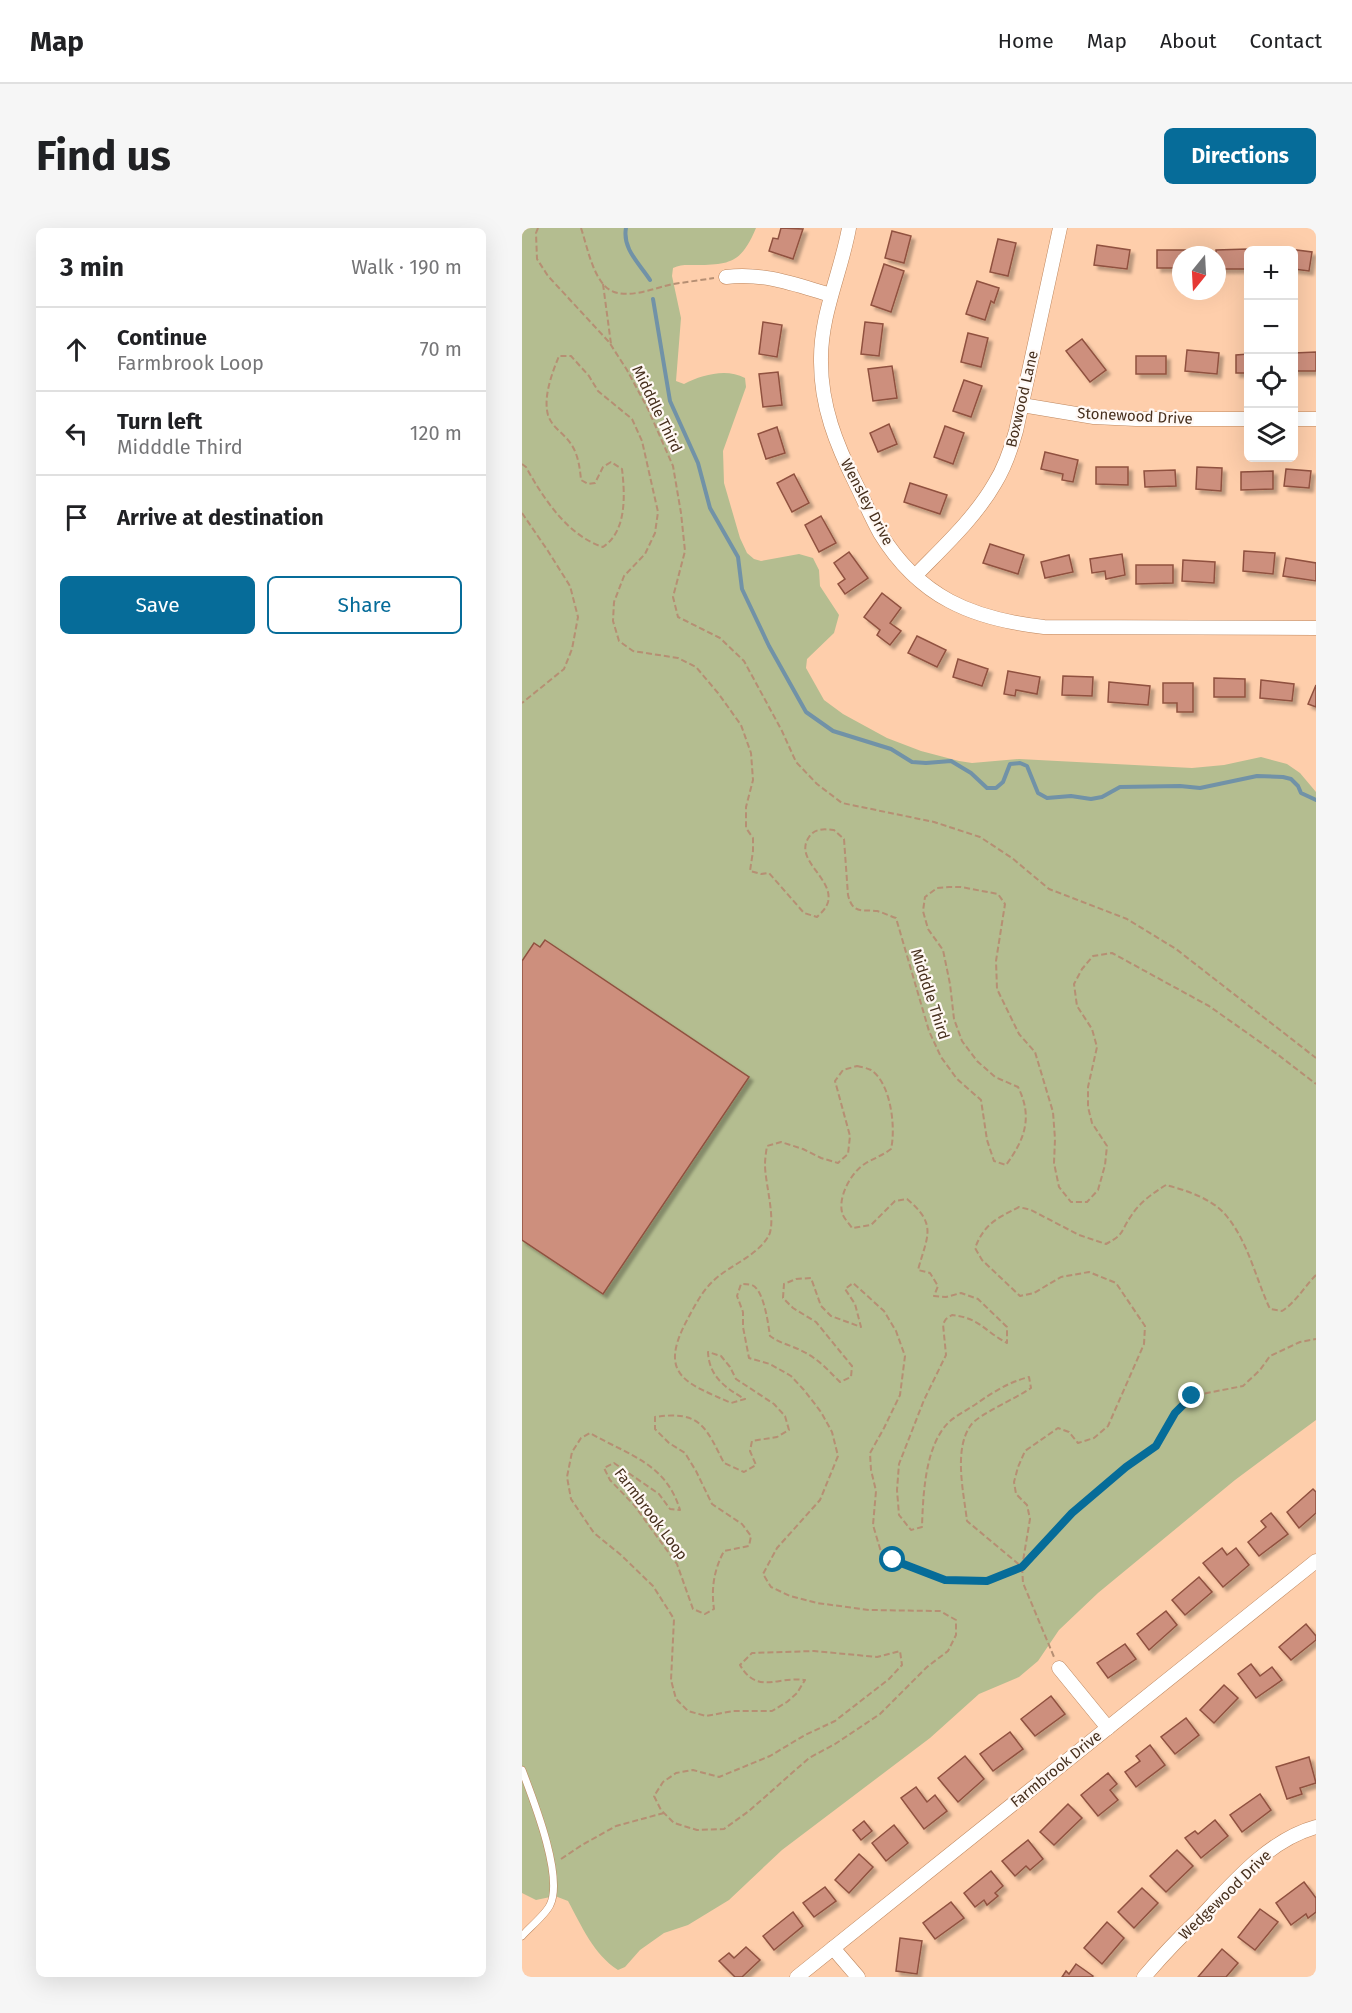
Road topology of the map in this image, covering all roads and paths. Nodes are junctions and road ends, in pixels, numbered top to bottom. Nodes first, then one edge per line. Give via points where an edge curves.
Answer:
1 (538, 228) edge
2 (581, 228) edge
3 (849, 228) edge
4 (1060, 228) edge
5 (726, 277) joint
6 (603, 284) junction
7 (831, 295) junction
8 (611, 346) junction
9 (1022, 405) junction
10 (1244, 419) edge
11 (1298, 419) edge
12 (1316, 419) edge
13 (522, 464) edge
14 (522, 513) edge
15 (915, 576) junction
16 (1316, 628) edge
17 (522, 703) edge
18 (1316, 1058) edge
19 (1316, 1084) edge
20 (1316, 1275) edge
21 (1316, 1339) edge
22 (1316, 1562) edge
23 (1022, 1567) junction
24 (1059, 1668) joint
25 (1108, 1728) junction
26 (522, 1770) edge
27 (664, 1813) junction
28 (1316, 1827) edge
29 (551, 1866) junction
30 (522, 1936) edge
31 (833, 1948) junction
32 (796, 1977) edge
33 (858, 1977) edge
34 (1144, 1977) edge

1 - 8 path, Midddle Third via 537,259
2 - 6 path
3 - 7 street, Wensley Drive
4 - 9 street, Boxwood Lane
5 - 6 path via 626,294
5 - 7 street via 765,277
6 - 8 path
7 - 15 street, Wensley Drive via 820,360 829,422 881,535
8 - 18 path, Midddle Third via 648,409 673,466 685,551 673,597 678,617 720,638 744,661 796,762 842,803 934,822 980,837 1049,889 1127,919 1176,949
9 - 10 street, Stonewood Drive via 1094,417
9 - 15 street, Boxwood Lane via 1008,457 993,487 969,519
11 - 12 street
13 - 19 path, Midddle Third via 540,493 576,533 603,547 612,541 621,526 622,469 611,462 603,467 595,483 581,480 572,445 548,415 551,375 559,356 571,356 598,391 632,418 642,441 658,512 655,533 645,554 624,576 614,602 613,621 619,641 633,651 678,658 696,667 741,725 753,771 746,807 746,828 753,838 750,871 769,873 804,913 817,917 829,900 826,886 809,862 806,840 823,829 834,830 844,839 850,904 856,909 896,918 929,1031 946,1065 981,1100 994,1161 1006,1165 1022,1141 1026,1104 1018,1087 995,1077 962,1041 954,1019 943,950 928,929 923,912 925,897 936,888 961,887 998,894 1005,904 996,961 997,989 1019,1034 1035,1052 1053,1112 1054,1163 1059,1187 1071,1202 1087,1202 1098,1190 1107,1146 1092,1123 1088,1107 1097,1047 1092,1029 1077,1006 1074,984 1093,957 1112,953 1209,1006
14 - 17 path via 570,586 578,617 564,669
15 - 16 street, Wensley Drive via 962,608 1011,624
20 - 23 path via 1293,1304 1282,1311 1270,1309 1253,1264 1223,1212 1201,1197 1166,1185 1131,1215 1119,1237 1106,1244 1019,1207 981,1232 975,1248 982,1260 1020,1296 1034,1293 1061,1277 1089,1272 1116,1283 1145,1326 1144,1344 1108,1426 1094,1438 1078,1443 1069,1432 1058,1428 1026,1451 1014,1482 1030,1519
21 - 23 path via 1270,1356 1243,1386 1192,1396 1175,1413 1156,1446 1072,1513
22 - 25 street, Farmbrook Drive
23 - 24 path via 1023,1583
23 - 27 path via 987,1581 945,1580 893,1560 881,1551 873,1525 876,1491 870,1453 900,1395 905,1356 896,1331 884,1311 853,1283 846,1289 861,1327 831,1316 821,1306 811,1278 784,1284 783,1298 816,1322 852,1366 851,1377 840,1382 805,1352 770,1336 760,1293 752,1285 741,1284 737,1296 749,1358 791,1376 804,1390 832,1432 838,1456 820,1500 777,1548 763,1574 771,1587 799,1598 846,1608 940,1611 956,1620 956,1635 948,1651 880,1714 809,1758 724,1829 698,1830 674,1823
23 - 27 path, Farmbrook Loop via 967,1521 962,1445 971,1424 1030,1388 1029,1377 1012,1382 949,1423 936,1441 929,1463 922,1527 911,1530 899,1515 899,1464 946,1354 943,1324 952,1315 963,1316 978,1321 991,1335 1007,1343 1007,1327 978,1299 962,1293 934,1296 938,1286 930,1274 918,1270 928,1239 928,1224 907,1199 895,1201 871,1225 852,1228 842,1214 841,1200 848,1185 865,1164 891,1149 894,1135 882,1082 871,1071 857,1066 843,1070 834,1082 850,1136 848,1154 837,1163 781,1142 767,1146 770,1235 759,1248 710,1283 692,1310 674,1351 675,1364 684,1379 701,1391 731,1403 745,1399 716,1378 708,1365 708,1352 721,1356 736,1379 774,1404 785,1416 789,1430 752,1442 750,1451 756,1465 744,1472 724,1463 708,1430 696,1421 679,1416 655,1417 655,1429 685,1454 712,1504 742,1524 751,1536 749,1546 724,1551 715,1575 714,1609 705,1614 693,1609 677,1564 604,1468 614,1463 659,1494 670,1509 680,1510 661,1474 590,1433 581,1438 572,1452 567,1477 571,1499 594,1533 653,1586 674,1619 671,1680 676,1699 688,1711 706,1716 772,1711 797,1693 805,1680 763,1683 746,1675 740,1665 752,1653 814,1651 876,1657 900,1651 903,1665 834,1721 770,1756 719,1777 693,1770 676,1773 663,1782 654,1796
24 - 25 street
25 - 31 street, Farmbrook Drive
26 - 29 lane
27 - 29 path via 616,1826
28 - 34 street, Wedgewood Drive via 1289,1838 1260,1858
29 - 30 lane via 550,1905
31 - 32 street, Farmbrook Drive
31 - 33 street

